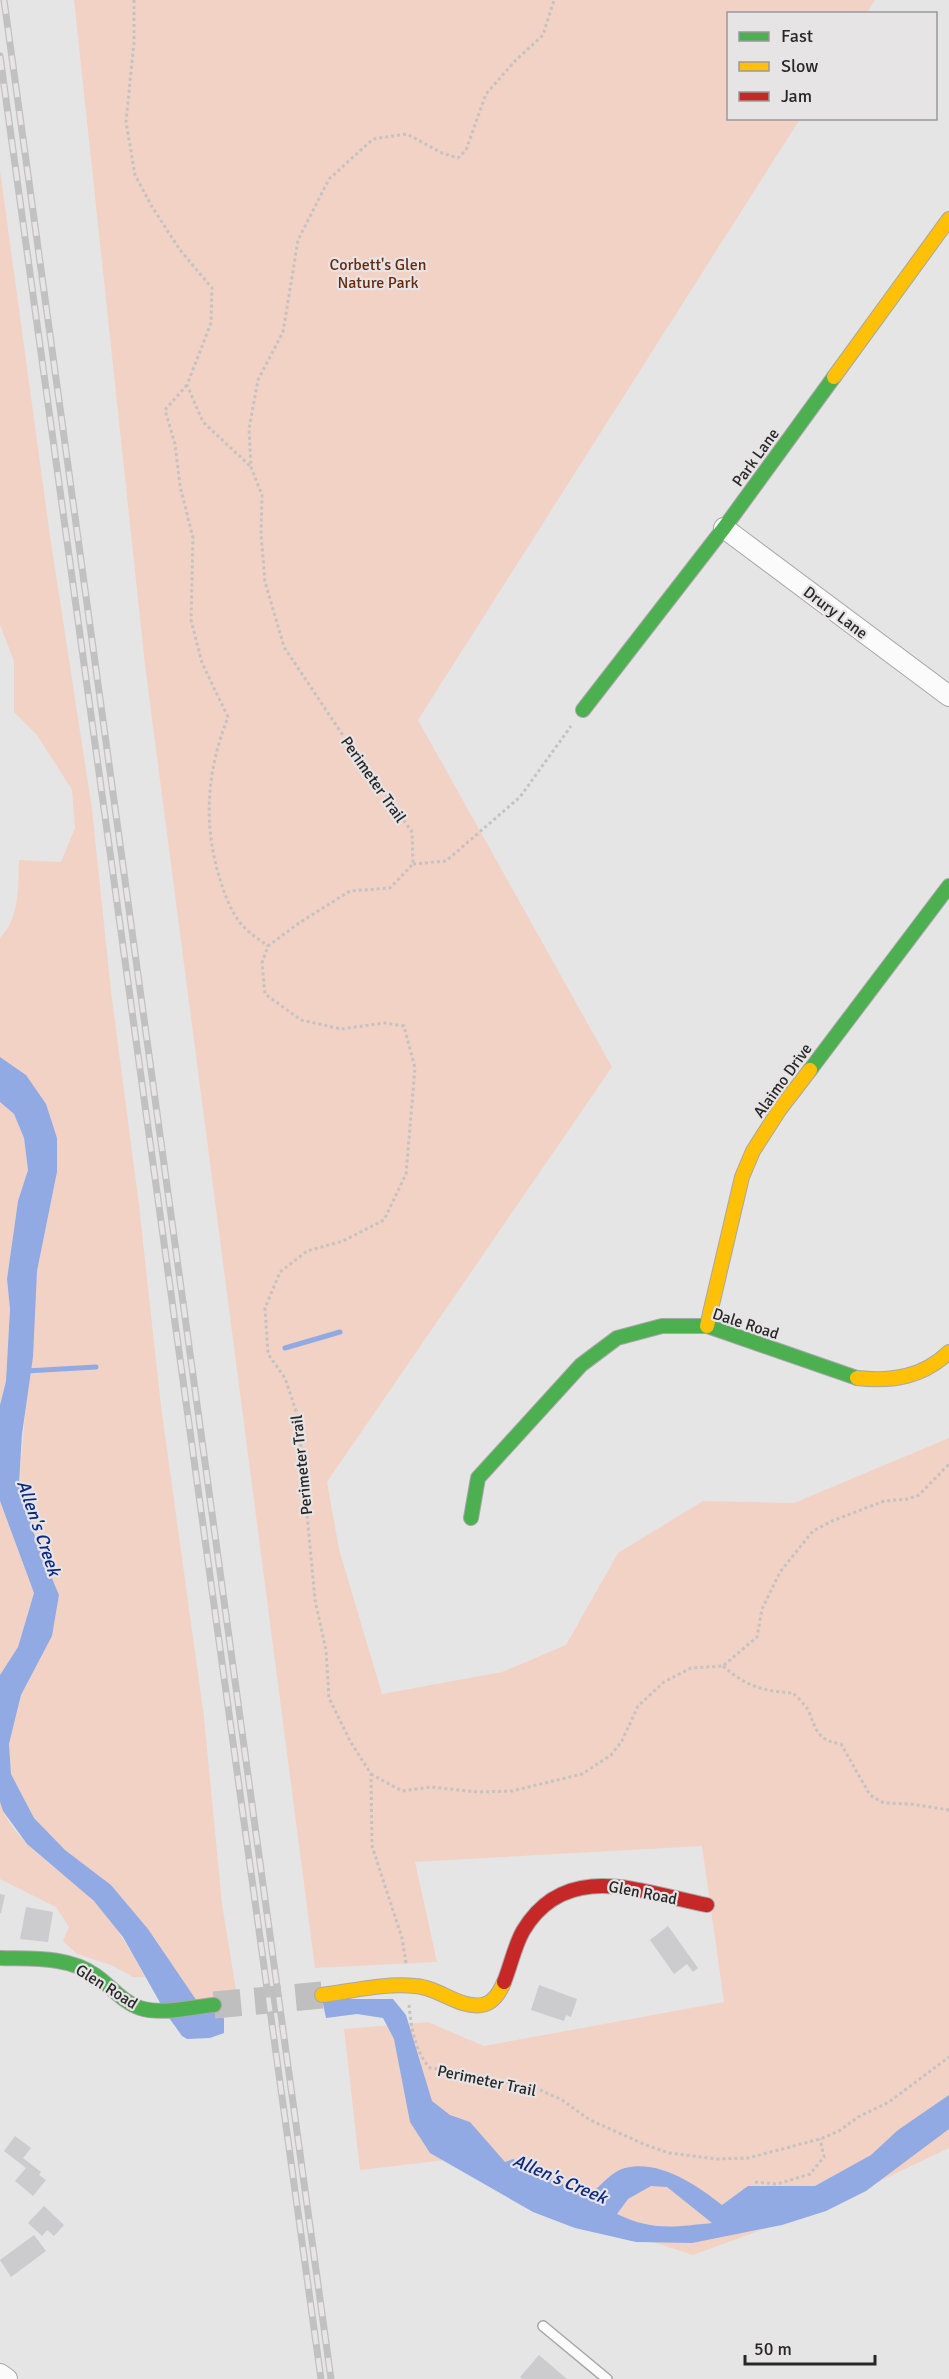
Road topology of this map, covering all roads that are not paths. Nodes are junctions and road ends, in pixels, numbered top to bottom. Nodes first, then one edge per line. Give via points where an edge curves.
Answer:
1 (949, 219) edge
2 (724, 528) junction
3 (949, 696) edge
4 (583, 710) road end
5 (949, 886) edge
6 (707, 1326) junction
7 (949, 1352) edge
8 (471, 1518) dead end
9 (707, 1905) dead end
10 (0, 1958) edge
11 (322, 1995) tunnel mouth
12 (209, 2005) tunnel mouth
13 (543, 2326) dead end
14 (0, 2374) edge
15 (7, 2379) edge
16 (607, 2379) edge

1 - 2 street, Park Lane
2 - 3 street, Drury Lane
2 - 4 street, Park Lane
5 - 6 street, Alaimo Drive via 780,1109 753,1152 742,1177
6 - 7 street, Dale Road via 850,1377 869,1380 888,1380 924,1371
6 - 8 street, Dale Road via 662,1326 637,1331 600,1349 478,1478
9 - 11 street, Glen Road via 618,1885 590,1886 554,1900 531,1919 501,1989 492,2001 481,2006 428,1988 407,1986
10 - 12 street, Glen Road via 72,1964 89,1971 134,2005 149,2009
13 - 16 lane
14 - 15 street

